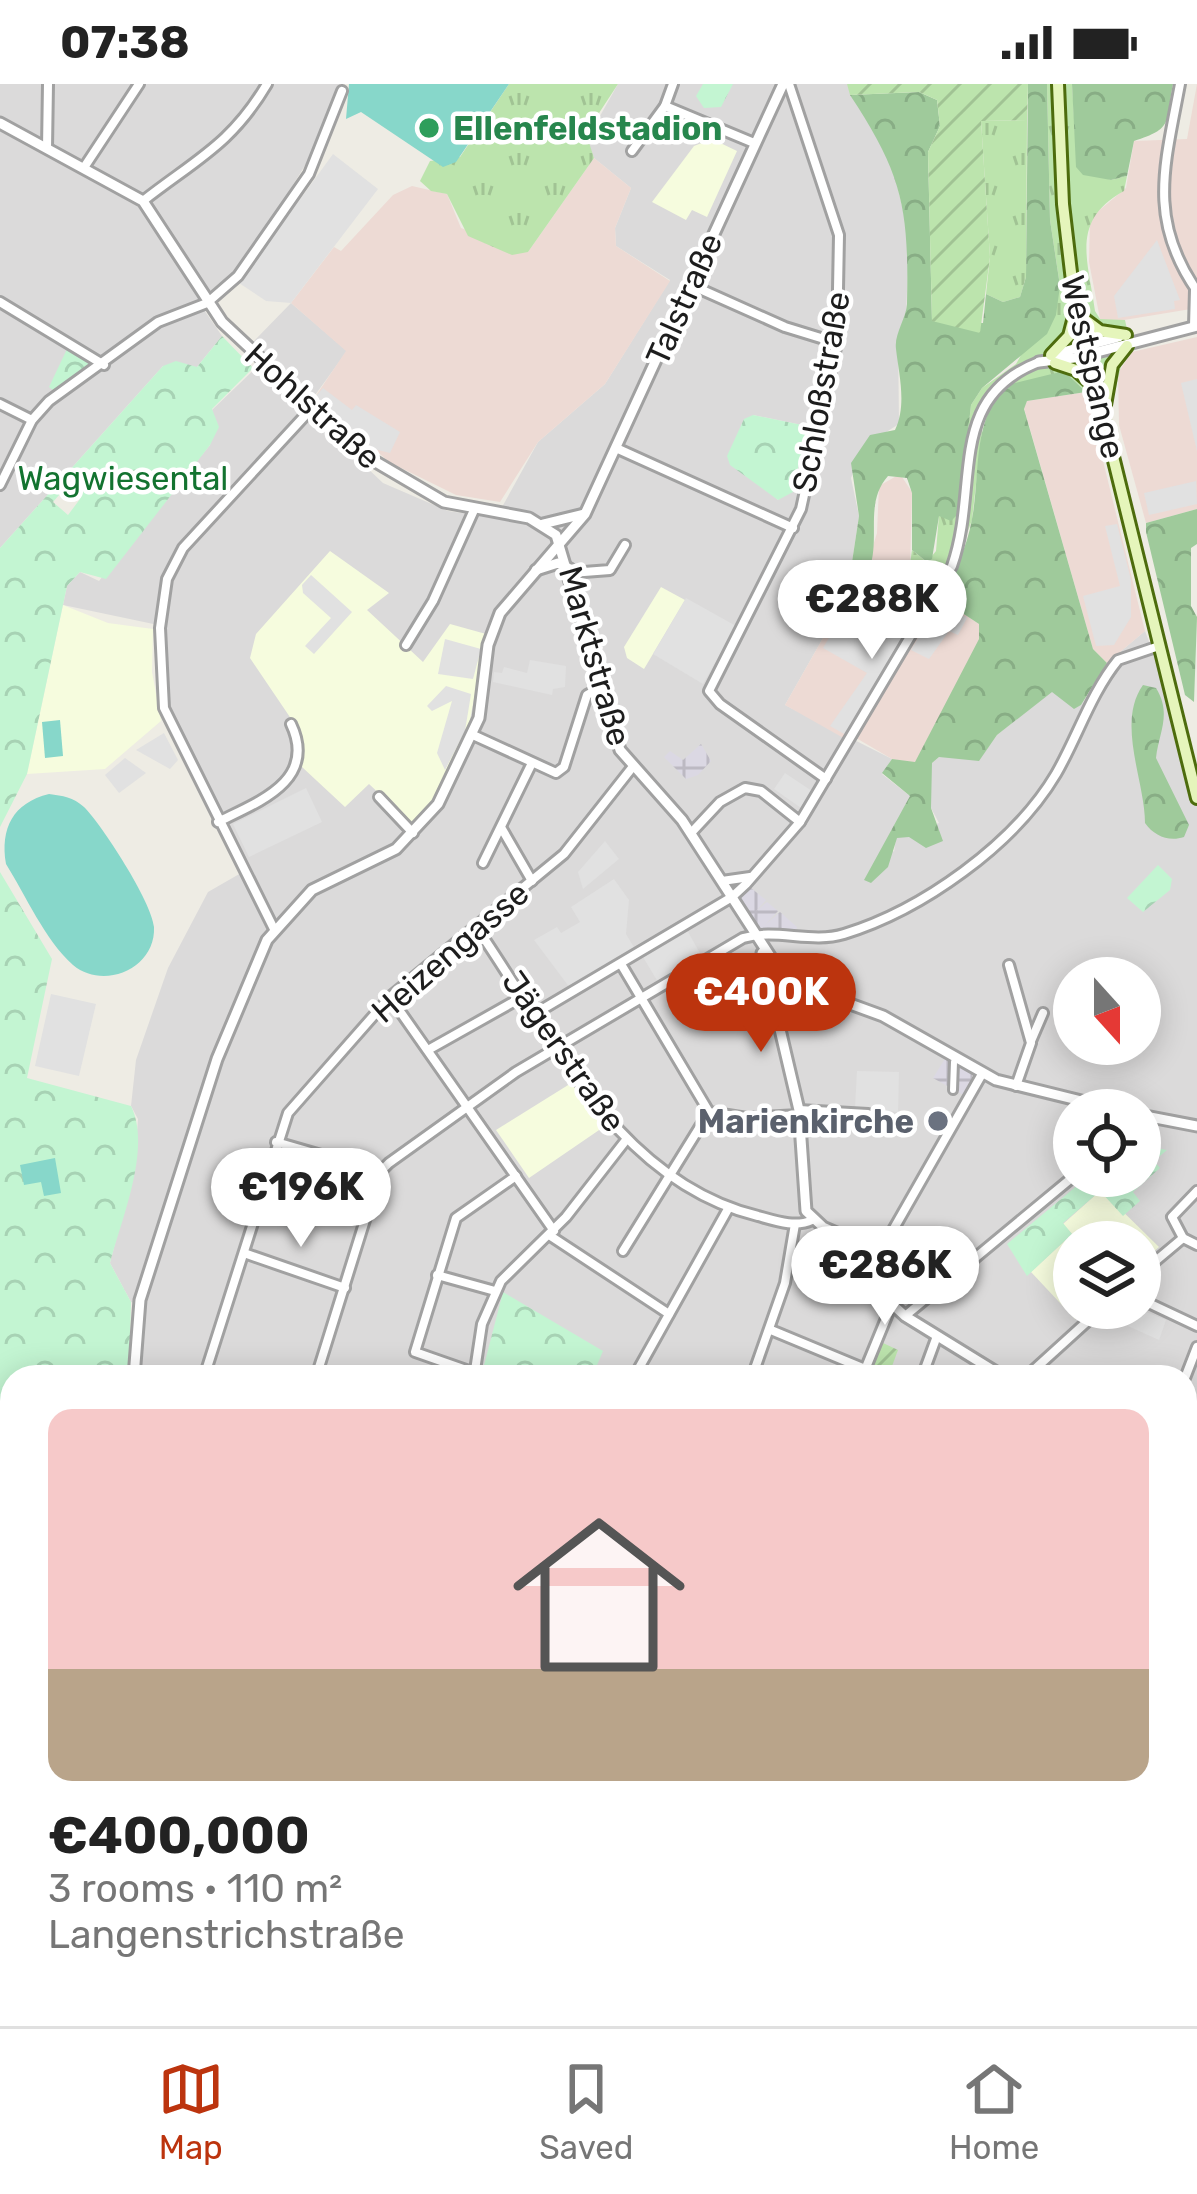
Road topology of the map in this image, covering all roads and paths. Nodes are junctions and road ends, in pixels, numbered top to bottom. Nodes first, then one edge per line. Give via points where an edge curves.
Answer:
1 (47, 84) edge
2 (139, 84) edge
3 (267, 84) edge
4 (674, 84) edge
5 (786, 84) edge
6 (1058, 84) edge
7 (1180, 84) edge
8 (342, 91) dead end
9 (665, 106) junction
10 (2, 127) edge
11 (754, 143) junction
12 (47, 148) junction
13 (632, 151) dead end
14 (85, 166) junction
15 (143, 201) junction
16 (692, 285) junction
17 (1196, 290) edge
18 (1074, 298) junction
19 (0, 302) edge
20 (207, 303) junction
21 (1078, 314) junction
22 (1196, 326) edge
23 (1126, 340) junction
24 (837, 343) junction
25 (1087, 350) junction
26 (1053, 359) junction
27 (1039, 362) joint
28 (104, 365) junction
29 (1097, 389) junction
30 (0, 404) edge
31 (311, 408) junction
32 (32, 420) junction
33 (1105, 420) junction
34 (616, 448) junction
35 (0, 484) edge
36 (474, 510) junction
37 (585, 514) junction
38 (543, 524) junction
39 (793, 528) junction
40 (561, 542) junction
41 (625, 545) dead end
42 (571, 571) junction
43 (529, 574) junction
44 (406, 645) dead end
45 (1159, 646) junction
46 (602, 687) junction
47 (291, 724) dead end
48 (472, 735) junction
49 (531, 765) junction
50 (631, 769) junction
51 (826, 779) junction
52 (379, 797) dead end
53 (1197, 798) edge
54 (217, 822) junction
55 (800, 822) junction
56 (501, 827) junction
57 (691, 833) junction
58 (414, 834) junction
59 (484, 863) dead end
60 (752, 877) junction
61 (532, 881) junction
62 (722, 881) junction
63 (732, 897) junction
64 (477, 928) junction
65 (274, 929) junction
66 (756, 937) junction
67 (621, 964) junction
68 (1009, 965) dead end
69 (790, 980) junction
70 (770, 987) junction
71 (524, 996) junction
72 (390, 997) junction
73 (642, 998) junction
74 (536, 1013) junction
75 (1043, 1013) dead end
76 (1030, 1042) junction
77 (556, 1048) junction
78 (428, 1050) junction
79 (954, 1062) dead end
80 (982, 1074) junction
81 (1016, 1087) junction
82 (953, 1090) dead end
83 (1053, 1095) edge
84 (467, 1107) junction
85 (709, 1112) junction
86 (799, 1113) junction
87 (1161, 1119) edge
88 (884, 1122) dead end
89 (1197, 1126) edge
90 (626, 1140) junction
91 (276, 1142) junction
92 (380, 1172) junction
93 (670, 1174) junction
94 (515, 1175) junction
95 (1197, 1191) edge
96 (1053, 1193) edge
97 (728, 1209) junction
98 (812, 1220) junction
99 (795, 1224) junction
100 (552, 1233) junction
101 (856, 1237) junction
102 (889, 1237) junction
103 (1183, 1238) junction
104 (1197, 1245) edge
105 (623, 1251) dead end
106 (244, 1253) junction
107 (1161, 1256) edge
108 (437, 1275) junction
109 (885, 1279) junction
110 (345, 1288) junction
111 (495, 1291) junction
112 (892, 1304) junction
113 (1161, 1309) edge
114 (669, 1314) junction
115 (905, 1316) junction
116 (1197, 1326) edge
117 (1080, 1329) edge
118 (770, 1330) junction
119 (937, 1336) junction
120 (134, 1365) edge
121 (208, 1365) edge
122 (320, 1365) edge
123 (446, 1365) edge
124 (476, 1365) edge
125 (641, 1365) edge
126 (757, 1365) edge
127 (847, 1365) edge
128 (867, 1365) edge
129 (926, 1365) edge
130 (982, 1365) edge
131 (1043, 1365) edge

1 - 12 street
2 - 14 street
3 - 15 street via 217,149
4 - 9 street
5 - 11 street, Talstraße
5 - 24 street, Schloßstraße via 839,235
6 - 18 main road, Westspange
7 - 17 street via 1163,224
8 - 20 street via 309,174 238,276
9 - 11 street
9 - 13 street
10 - 12 street
11 - 16 street, Talstraße
12 - 14 street
14 - 15 street
15 - 20 street, Hohlstraße
16 - 24 street
16 - 34 street, Talstraße
17 - 22 street
18 - 21 main road, Westspange
18 - 26 main road via 1072,330
19 - 28 street
20 - 28 street via 158,322
20 - 31 street, Hohlstraße
21 - 23 main road
21 - 25 main road, Westspange
22 - 23 street
23 - 25 street
23 - 33 main road via 1108,376
24 - 39 street, Schloßstraße
25 - 26 street
25 - 29 main road, Westspange
26 - 27 street
26 - 29 main road
27 - 51 street via 1000,381 979,410 952,566
28 - 32 street
29 - 33 main road, Westspange
30 - 32 street
31 - 36 street, Hohlstraße via 390,474
31 - 54 street via 211,513 167,579 160,693
32 - 35 street
33 - 45 main road, Westspange
34 - 37 street, Talstraße
34 - 39 street
36 - 38 street, Hohlstraße
36 - 44 street
37 - 38 street
37 - 40 street, Talstraße
38 - 40 street
39 - 51 street, Schloßstraße via 709,686 719,704
40 - 42 street, Marktstraße
40 - 43 street, Talstraße
41 - 42 street via 610,570
42 - 43 street via 558,563
42 - 46 street, Marktstraße
43 - 48 street, Talstraße via 493,627
45 - 53 main road, Westspange
45 - 66 street via 1118,660 1037,803 968,865 846,933
46 - 49 street via 587,695 561,770
46 - 50 street, Marktstraße
47 - 54 street via 298,754 285,786
48 - 49 street
48 - 58 street, Talstraße
49 - 56 street
50 - 57 street
50 - 61 street, Heizengasse via 571,847
51 - 55 street
52 - 58 street
54 - 65 street
55 - 57 street via 745,788
55 - 60 street
56 - 59 street
56 - 61 street
57 - 62 street
58 - 65 street via 312,890
60 - 62 street
60 - 63 street
61 - 64 street, Heizengasse
62 - 63 street
63 - 66 street
63 - 67 street
64 - 71 street, Jägerstraße
64 - 72 street, Heizengasse
65 - 120 street via 217,1058 144,1287
66 - 69 street
66 - 70 street
66 - 73 street
67 - 73 street
67 - 74 street
68 - 76 street
69 - 70 street
69 - 80 street via 883,1016
70 - 86 street
71 - 74 street, Jägerstraße
71 - 78 street
72 - 78 street
72 - 91 street, Heizengasse via 295,1103
73 - 77 street
73 - 85 street
74 - 77 street, Jägerstraße
75 - 76 street
76 - 81 street
77 - 84 street
77 - 90 street, Jägerstraße
78 - 84 street
79 - 82 street
80 - 81 street
80 - 102 street
81 - 83 street
84 - 92 street
84 - 94 street
85 - 86 street
85 - 93 street
86 - 88 street via 868,1114
86 - 98 street via 802,1193
87 - 89 street
90 - 93 street, Jägerstraße
90 - 100 street
91 - 92 street
91 - 106 street, Heizengasse
92 - 110 street
93 - 97 street, Jägerstraße
93 - 105 street
94 - 100 street
94 - 108 street via 456,1218
95 - 103 street via 1172,1217
96 - 115 street
97 - 99 street, Jägerstraße
97 - 114 street
98 - 99 street, Jägerstraße
98 - 101 street
99 - 118 street
100 - 111 street
100 - 114 street
101 - 102 street
101 - 109 street via 871,1248
102 - 109 street
103 - 104 street
103 - 107 street
106 - 110 street
106 - 121 street, Heizengasse
108 - 111 street
108 - 123 street via 415,1354
109 - 112 street
110 - 122 street
111 - 124 street
112 - 115 street
112 - 128 street
113 - 116 street
114 - 125 street
115 - 119 street
117 - 131 street
118 - 126 street
118 - 127 street
119 - 129 street
119 - 130 street

